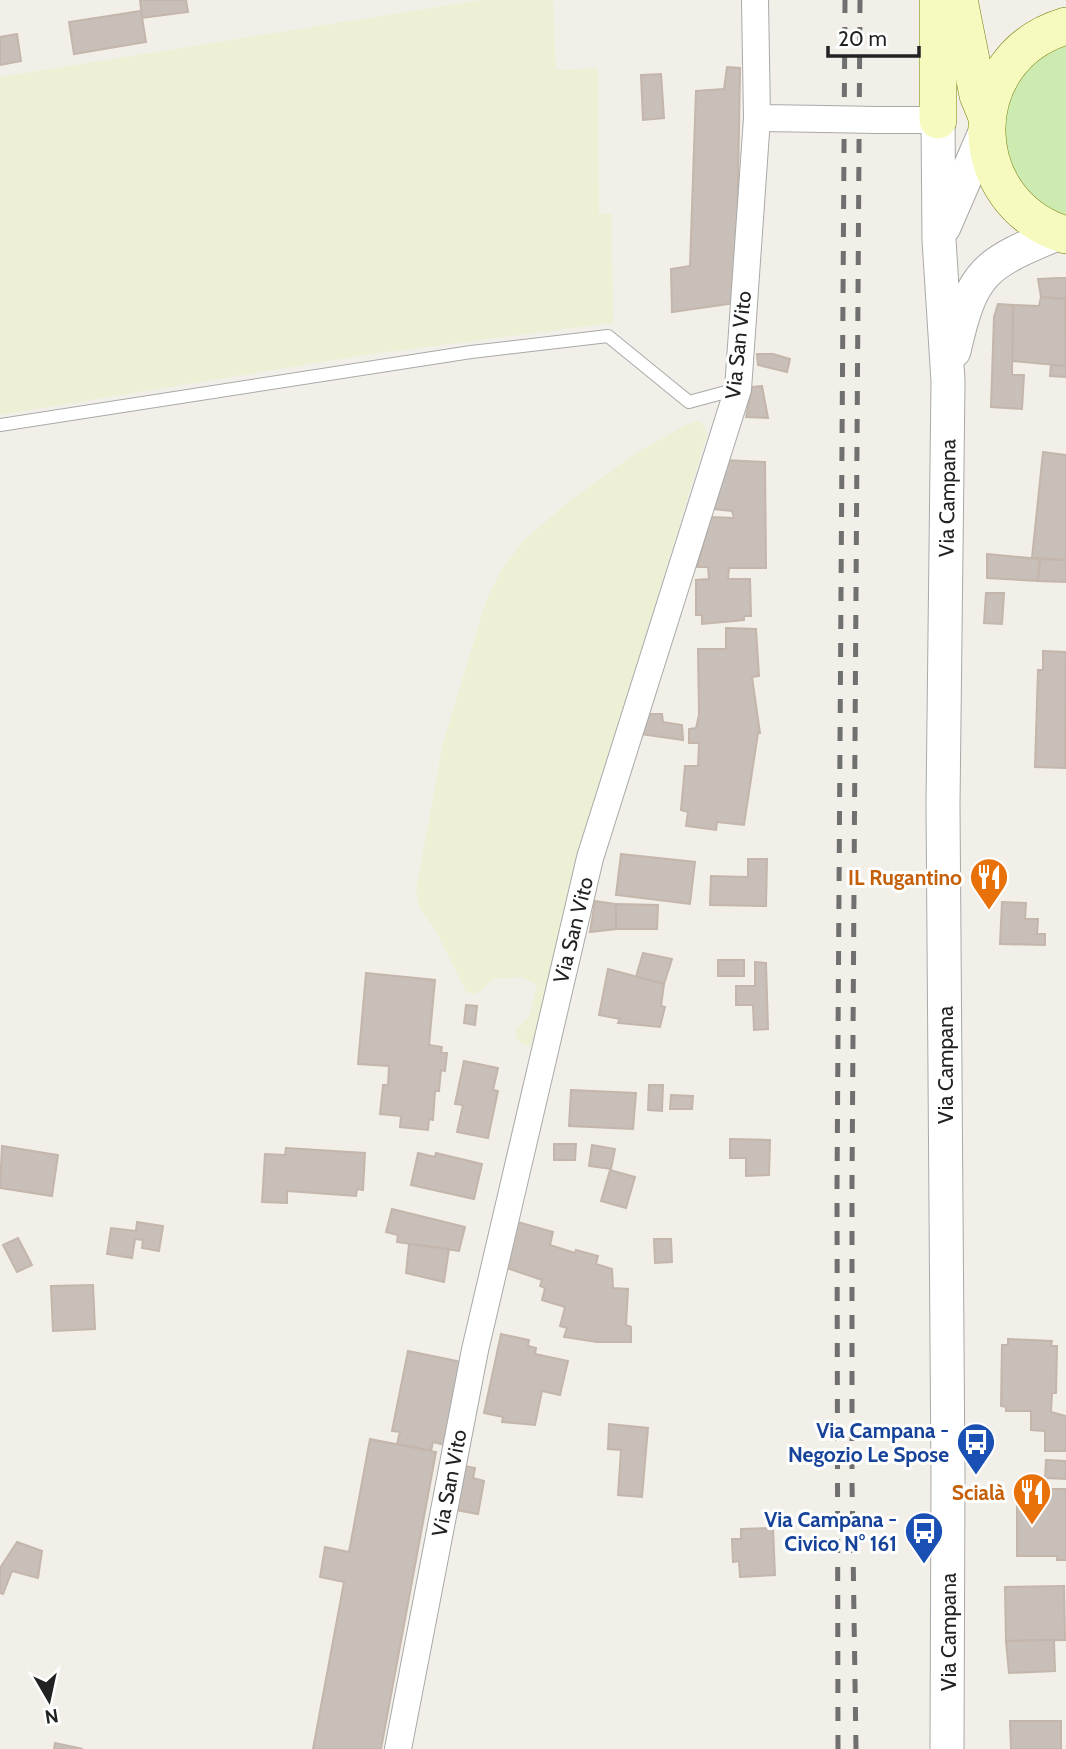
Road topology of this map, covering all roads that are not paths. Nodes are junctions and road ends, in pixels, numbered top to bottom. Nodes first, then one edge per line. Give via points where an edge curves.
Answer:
1 (755, 0) edge
2 (938, 0) edge
3 (959, 0) edge
4 (1048, 0) edge
5 (1066, 10) edge
6 (1066, 26) edge
7 (757, 118) junction
8 (938, 120) junction
9 (986, 123) junction
10 (1062, 234) edge
11 (939, 240) junction
12 (948, 381) junction
13 (738, 388) junction
14 (0, 425) edge
15 (398, 1749) edge
16 (947, 1749) edge

1 - 7 street, Via San Vito
2 - 8 main road
3 - 9 main road
4 - 5 main road
6 - 9 main road via 1040,36 1003,71 992,93
7 - 8 street, bridge
7 - 13 street, Via San Vito
8 - 11 street, Via Campana
9 - 10 main road via 989,156 1014,204
9 - 11 street
10 - 12 street, Via Campana via 1007,255 987,269 974,286
11 - 12 street, Via Campana
12 - 16 street, Via Campana via 943,804
13 - 14 lane via 689,402 608,336 471,352
13 - 15 street, Via San Vito via 590,858 475,1350

